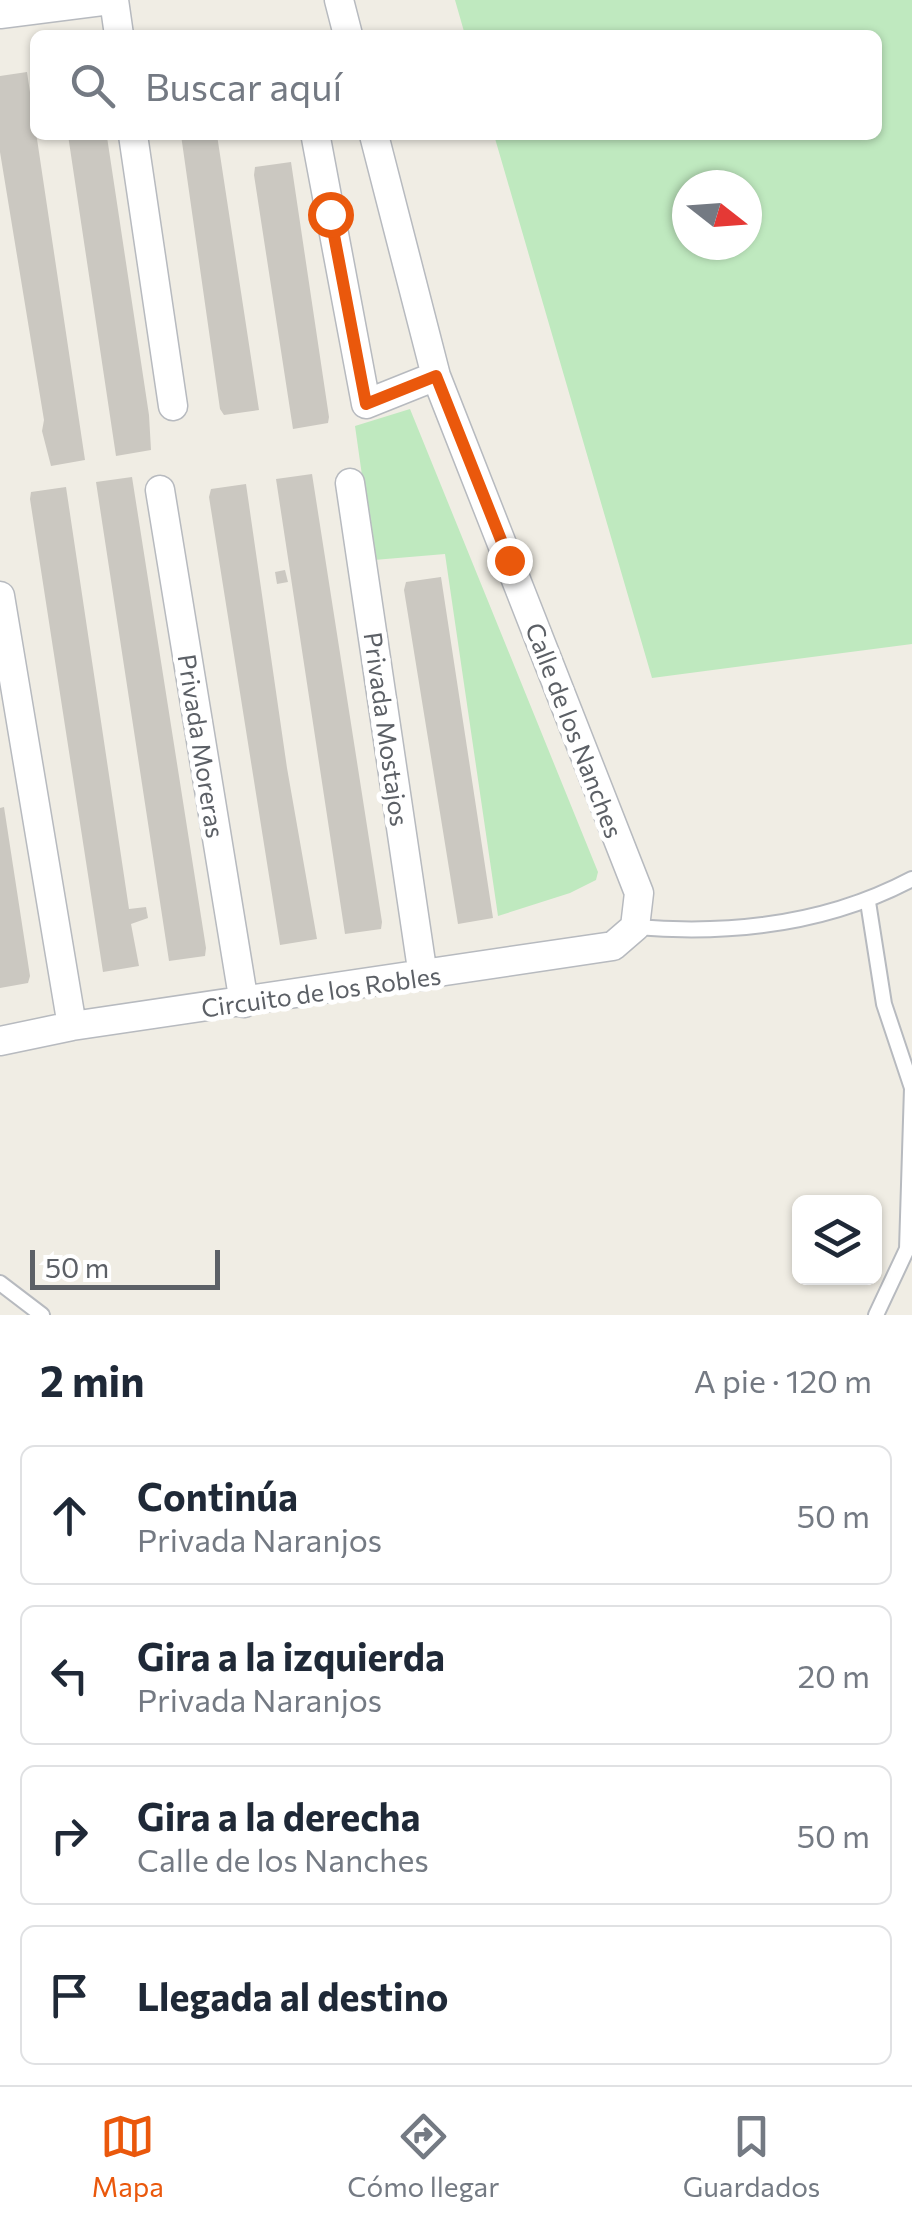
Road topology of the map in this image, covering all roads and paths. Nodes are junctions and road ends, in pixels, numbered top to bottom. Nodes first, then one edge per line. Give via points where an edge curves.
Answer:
1 (112, 0) edge
2 (339, 0) edge
3 (0, 14) edge
4 (118, 30) edge
5 (347, 30) edge
6 (135, 140) edge
7 (316, 140) edge
8 (375, 140) edge
9 (436, 376) junction
10 (173, 406) dead end
11 (350, 483) dead end
12 (160, 490) dead end
13 (0, 596) edge
14 (912, 879) edge
15 (868, 902) junction
16 (635, 927) junction
17 (423, 976) junction
18 (244, 1003) junction
19 (72, 1026) junction
20 (0, 1041) edge
21 (0, 1284) edge
22 (42, 1315) edge
23 (876, 1315) edge

1 - 3 street
1 - 4 street
2 - 5 street
6 - 10 street
7 - 9 street via 366,404
8 - 9 street, Calle de los Nanches
9 - 16 street, Calle de los Nanches via 638,893
11 - 17 street, Privada Mostajos
12 - 18 street, Privada Moreras
13 - 19 street
14 - 15 lane
15 - 16 lane via 730,930
15 - 23 lane via 884,1004 912,1088 907,1249
16 - 17 street, Circuito de los Robles via 613,946
17 - 18 street, Circuito de los Robles
18 - 19 street, Circuito de los Robles
19 - 20 street, Circuito de los Robles
21 - 22 lane

